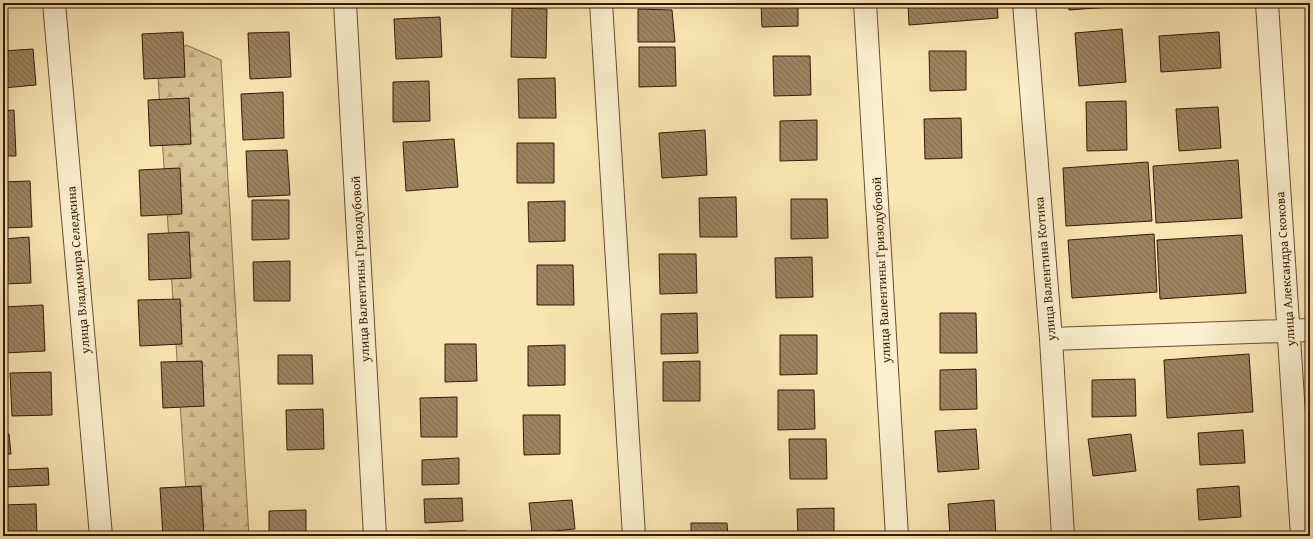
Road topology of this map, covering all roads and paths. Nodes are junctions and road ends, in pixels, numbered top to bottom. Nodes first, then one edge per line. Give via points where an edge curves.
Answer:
1 (54, 3) edge
2 (345, 3) edge
3 (601, 3) edge
4 (865, 3) edge
5 (1024, 3) edge
6 (1267, 3) edge
7 (1300, 331) edge
8 (1051, 339) junction
9 (101, 536) edge
10 (376, 536) edge
11 (634, 536) edge
12 (897, 536) edge
13 (1063, 536) edge
14 (1302, 536) edge

1 - 9 street, улица Владимира Селедкина
2 - 10 street, улица Валентины Гризодубовой
3 - 11 street
4 - 12 street, улица Валентины Гризодубовой
5 - 8 street, улица Валентина Котика
6 - 7 street, улица Александра Скокова
7 - 8 street
7 - 14 street, улица Александра Скокова
8 - 13 street, улица Валентина Котика

